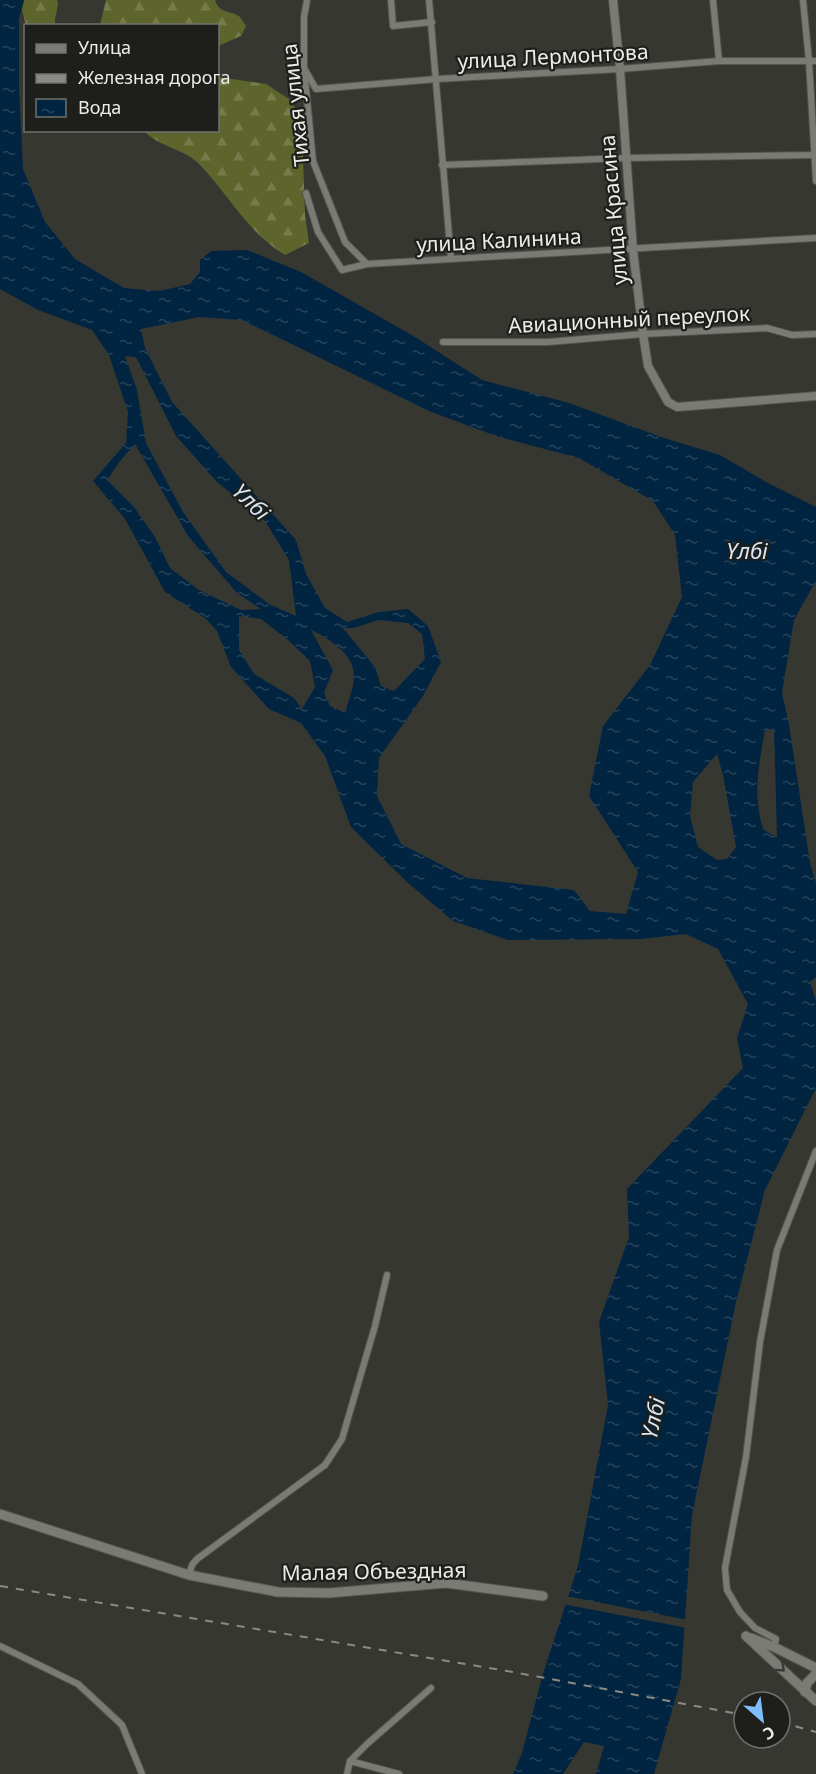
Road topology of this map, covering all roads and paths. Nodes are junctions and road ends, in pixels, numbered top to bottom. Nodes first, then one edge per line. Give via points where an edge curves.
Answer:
1 (307, 0) edge
2 (391, 0) edge
3 (429, 0) edge
4 (613, 0) edge
5 (713, 0) edge
6 (803, 0) edge
7 (432, 22) junction
8 (719, 61) junction
9 (813, 61) edge
10 (304, 68) junction
11 (620, 69) junction
12 (437, 79) junction
13 (815, 155) edge
14 (627, 158) junction
15 (442, 165) junction
16 (816, 181) edge
17 (306, 193) dead end
18 (816, 238) edge
19 (633, 250) junction
20 (451, 259) junction
21 (367, 264) junction
22 (643, 334) junction
23 (816, 334) edge
24 (443, 342) dead end
25 (816, 396) edge
26 (816, 1151) edge
27 (387, 1275) dead end
28 (0, 1514) edge
29 (189, 1575) junction
30 (543, 1596) dead end
31 (0, 1646) edge
32 (774, 1647) junction
33 (816, 1668) edge
34 (816, 1674) edge
35 (431, 1688) dead end
36 (806, 1692) junction
37 (816, 1701) edge
38 (350, 1761) junction
39 (142, 1774) edge
40 (347, 1774) edge
41 (399, 1774) edge

1 - 10 street, Тихая улица
2 - 7 street via 393,26
3 - 7 street
4 - 11 street, улица Красина
5 - 8 street
6 - 9 street
7 - 12 street
8 - 9 street, улица Лермонтова
8 - 11 street, улица Лермонтова
9 - 13 street
10 - 12 street, улица Лермонтова via 316,89
10 - 21 street, Тихая улица via 313,161 345,242
11 - 12 street, улица Лермонтова
11 - 14 street, улица Красина
12 - 15 street
13 - 14 street
13 - 16 street
14 - 15 street
14 - 19 street, улица Красина
15 - 20 street
17 - 21 street, улица Калинина via 318,232 342,270
18 - 19 street, улица Калинина
19 - 20 street, улица Калинина
19 - 22 street, улица Красина
20 - 21 street, улица Калинина
22 - 23 street, Авиационный переулок via 767,328 792,335
22 - 24 street, Авиационный переулок via 548,342
22 - 25 street, улица Красина via 648,366 668,402 677,407
26 - 32 street via 777,1250 725,1568 727,1590 740,1612 755,1628 776,1639
27 - 29 street via 342,1440 325,1465 197,1559
28 - 29 main road, Малая Объездная
29 - 30 main road, Малая Объездная via 278,1592 328,1593 446,1583
31 - 39 street via 78,1684 122,1725
32 - 33 main road
32 -> 36 main road via 743,1635
34 - 36 main road via 807,1683
35 - 38 street
36 - 37 main road
38 - 40 street
38 - 41 street

